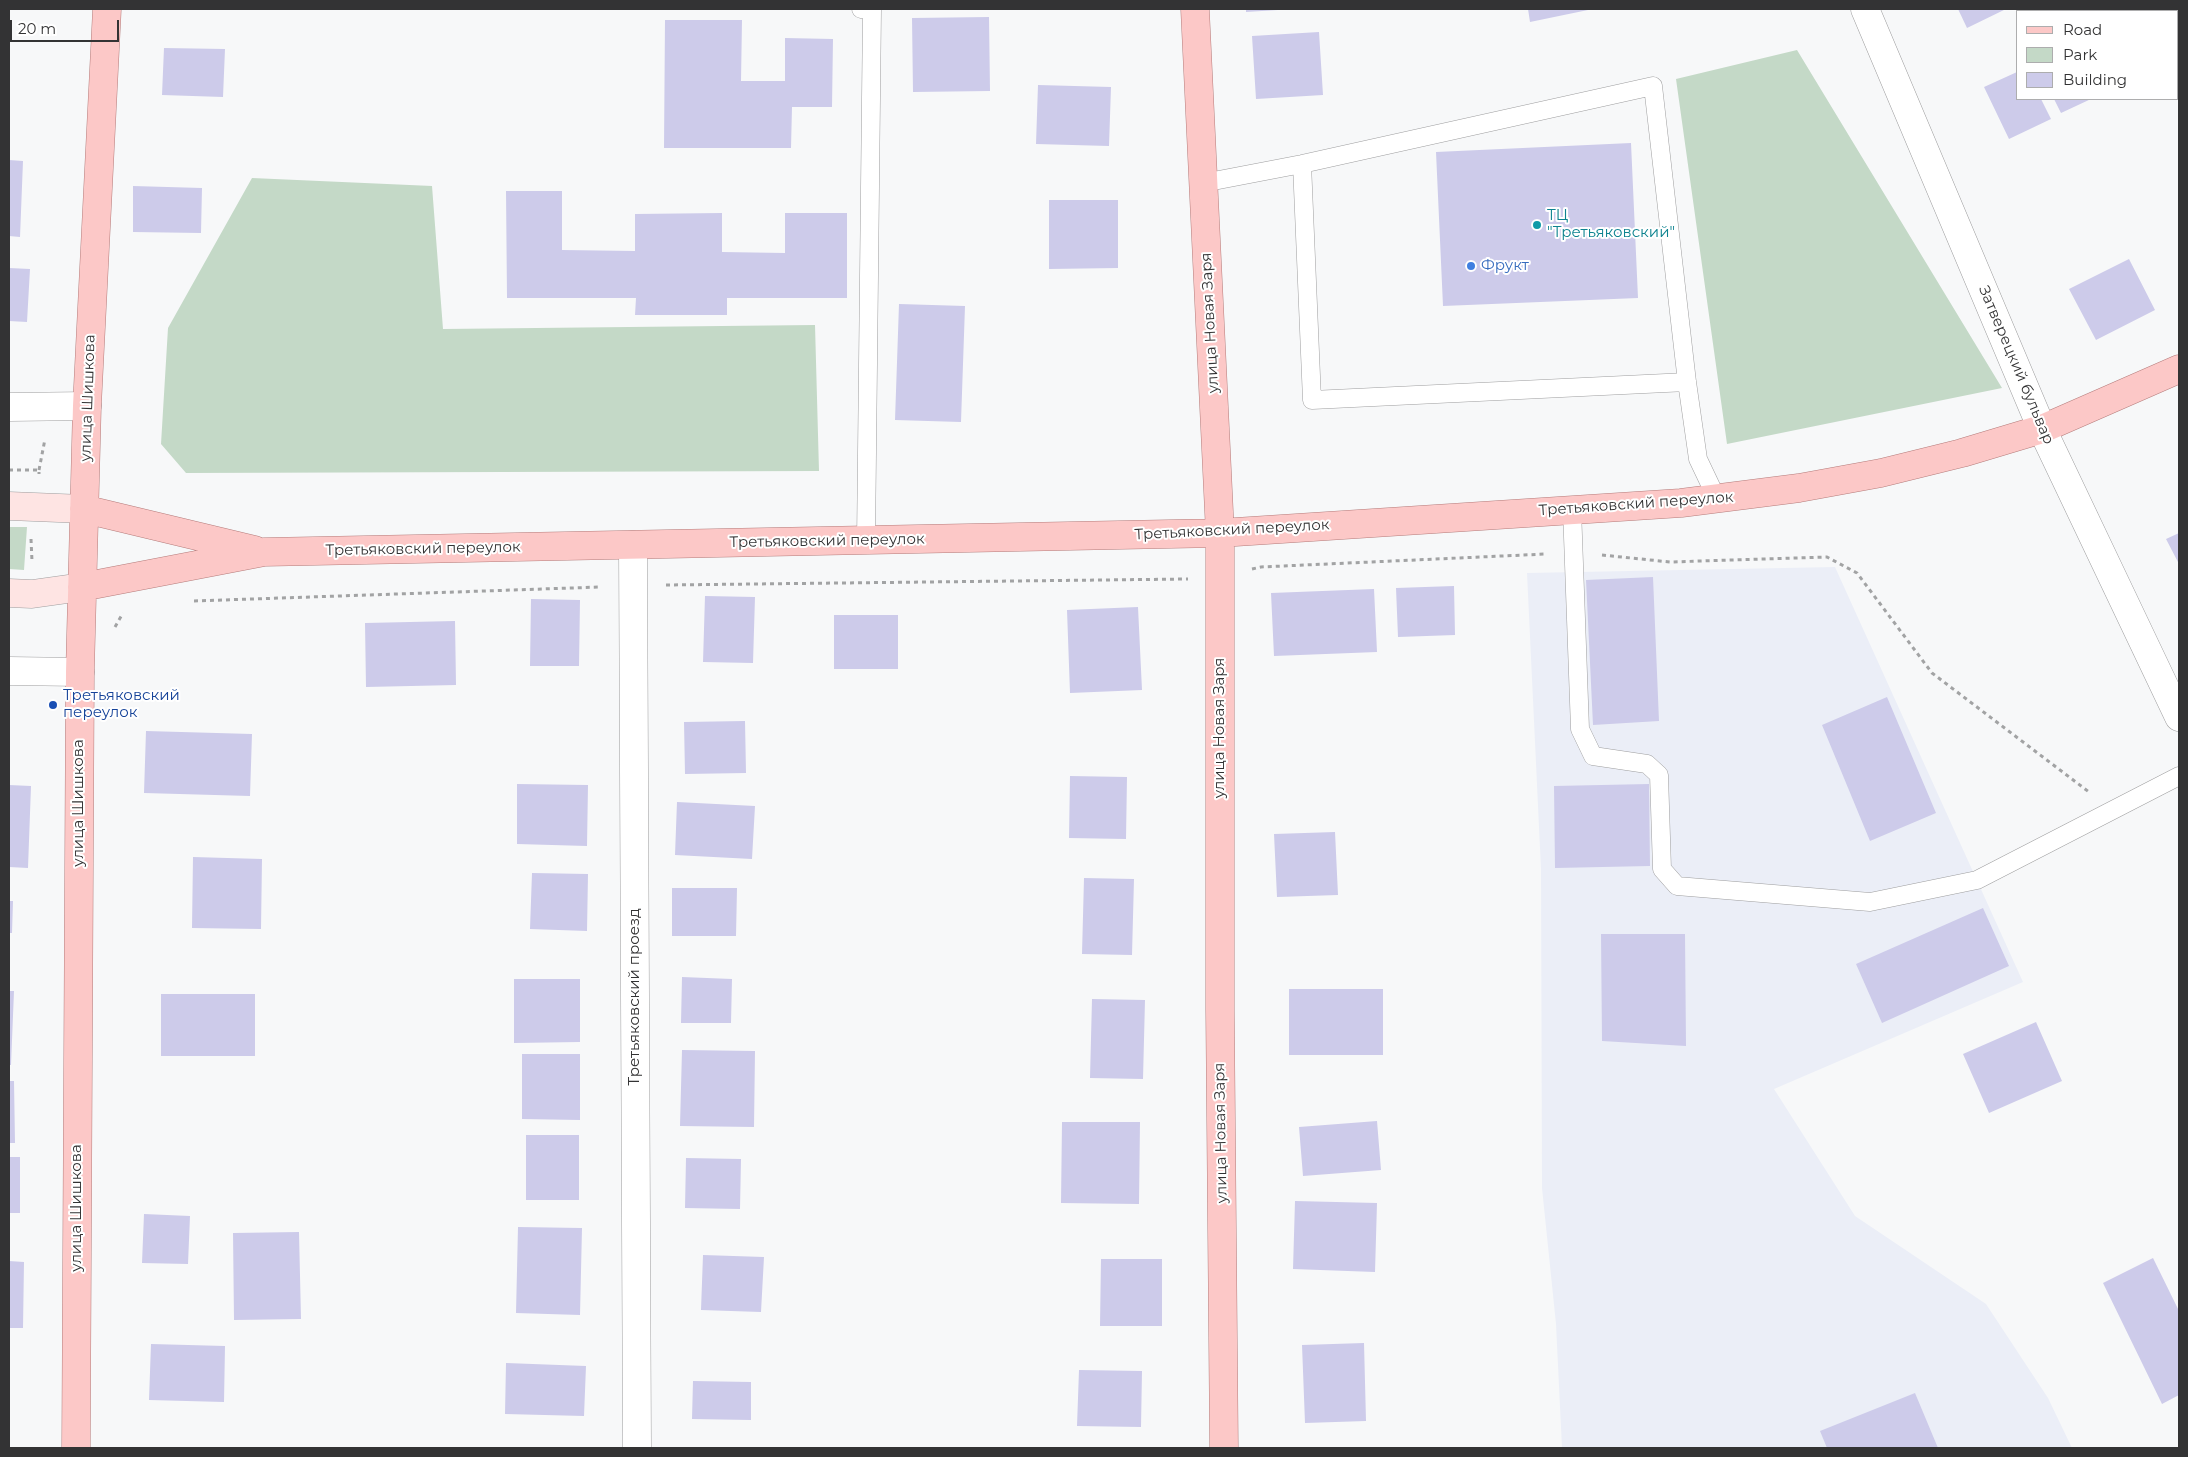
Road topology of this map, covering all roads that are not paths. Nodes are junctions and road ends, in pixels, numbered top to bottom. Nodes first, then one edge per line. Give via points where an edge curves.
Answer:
1 (108, 9) edge
2 (861, 9) edge
3 (1195, 9) edge
4 (1865, 9) edge
5 (1302, 164) junction
6 (1203, 183) junction
7 (2179, 369) edge
8 (1687, 382) junction
9 (87, 406) junction
10 (9, 407) edge
11 (2042, 428) junction
12 (1717, 499) junction
13 (9, 506) edge
14 (84, 509) junction
15 (1572, 509) junction
16 (1220, 533) junction
17 (866, 540) junction
18 (633, 545) junction
19 (264, 552) junction
20 (82, 587) junction
21 (9, 593) edge
22 (9, 671) edge
23 (80, 672) junction
24 (2179, 717) edge
25 (2179, 776) edge
26 (76, 1448) edge
27 (637, 1448) edge
28 (1224, 1448) edge

1 - 9 main road, улица Шишкова
2 - 17 lane via 872,10
3 - 6 main road, улица Новая Заря
4 - 11 street, Затверецкий бульвар
5 - 6 lane
5 - 8 lane via 1312,400
5 - 8 lane via 1654,86
6 - 16 main road, улица Новая Заря
7 - 11 main road, Третьяковский переулок
8 - 12 lane via 1698,459
9 - 10 street
9 - 14 main road, улица Шишкова
11 - 12 main road, Третьяковский переулок via 1881,472 1800,488
11 - 24 street, Затверецкий бульвар
12 - 15 main road, Третьяковский переулок
13 - 14 main road, Третьяковский переулок
14 - 19 main road, Третьяковский переулок
14 - 20 main road, улица Шишкова
15 - 16 main road, Третьяковский переулок
15 - 25 lane via 1580,729 1593,756 1647,764 1659,775 1662,869 1677,886 1870,902 1977,880
16 - 17 main road, Третьяковский переулок
16 - 28 main road, улица Новая Заря
17 - 18 main road, Третьяковский переулок
18 - 19 main road, Третьяковский переулок
18 - 27 street, Третьяковский проезд
19 - 20 main road, Третьяковский переулок
20 - 21 main road, Третьяковский переулок via 32,594
20 - 23 main road, улица Шишкова
22 - 23 street
23 - 26 main road, улица Шишкова

